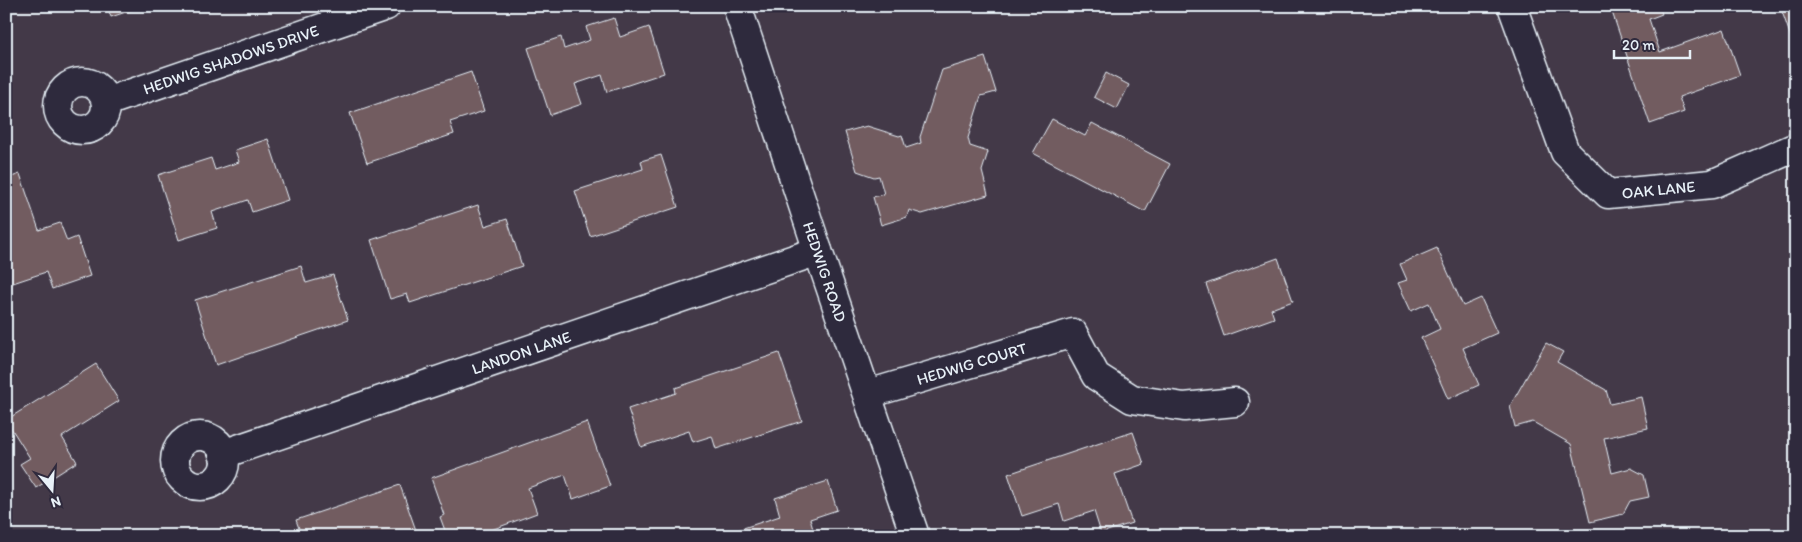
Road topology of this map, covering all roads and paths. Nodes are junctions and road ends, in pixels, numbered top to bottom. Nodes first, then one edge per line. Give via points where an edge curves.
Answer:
1 (386, 6) edge
2 (737, 6) edge
3 (1512, 6) edge
4 (106, 102) dead end
5 (1796, 147) edge
6 (818, 250) junction
7 (868, 394) junction
8 (1235, 402) dead end
9 (223, 454) dead end
10 (915, 536) edge

1 - 4 street, HEDWIG SHADOWS DRIVE
2 - 6 street, HEDWIG ROAD
3 - 5 street, OAK LANE via 1565,152 1608,194 1712,184
6 - 7 street, HEDWIG ROAD
6 - 9 street, LANDON LANE
7 - 8 street, HEDWIG COURT via 1073,333 1096,376 1132,398 1184,407
7 - 10 street, HEDWIG ROAD

